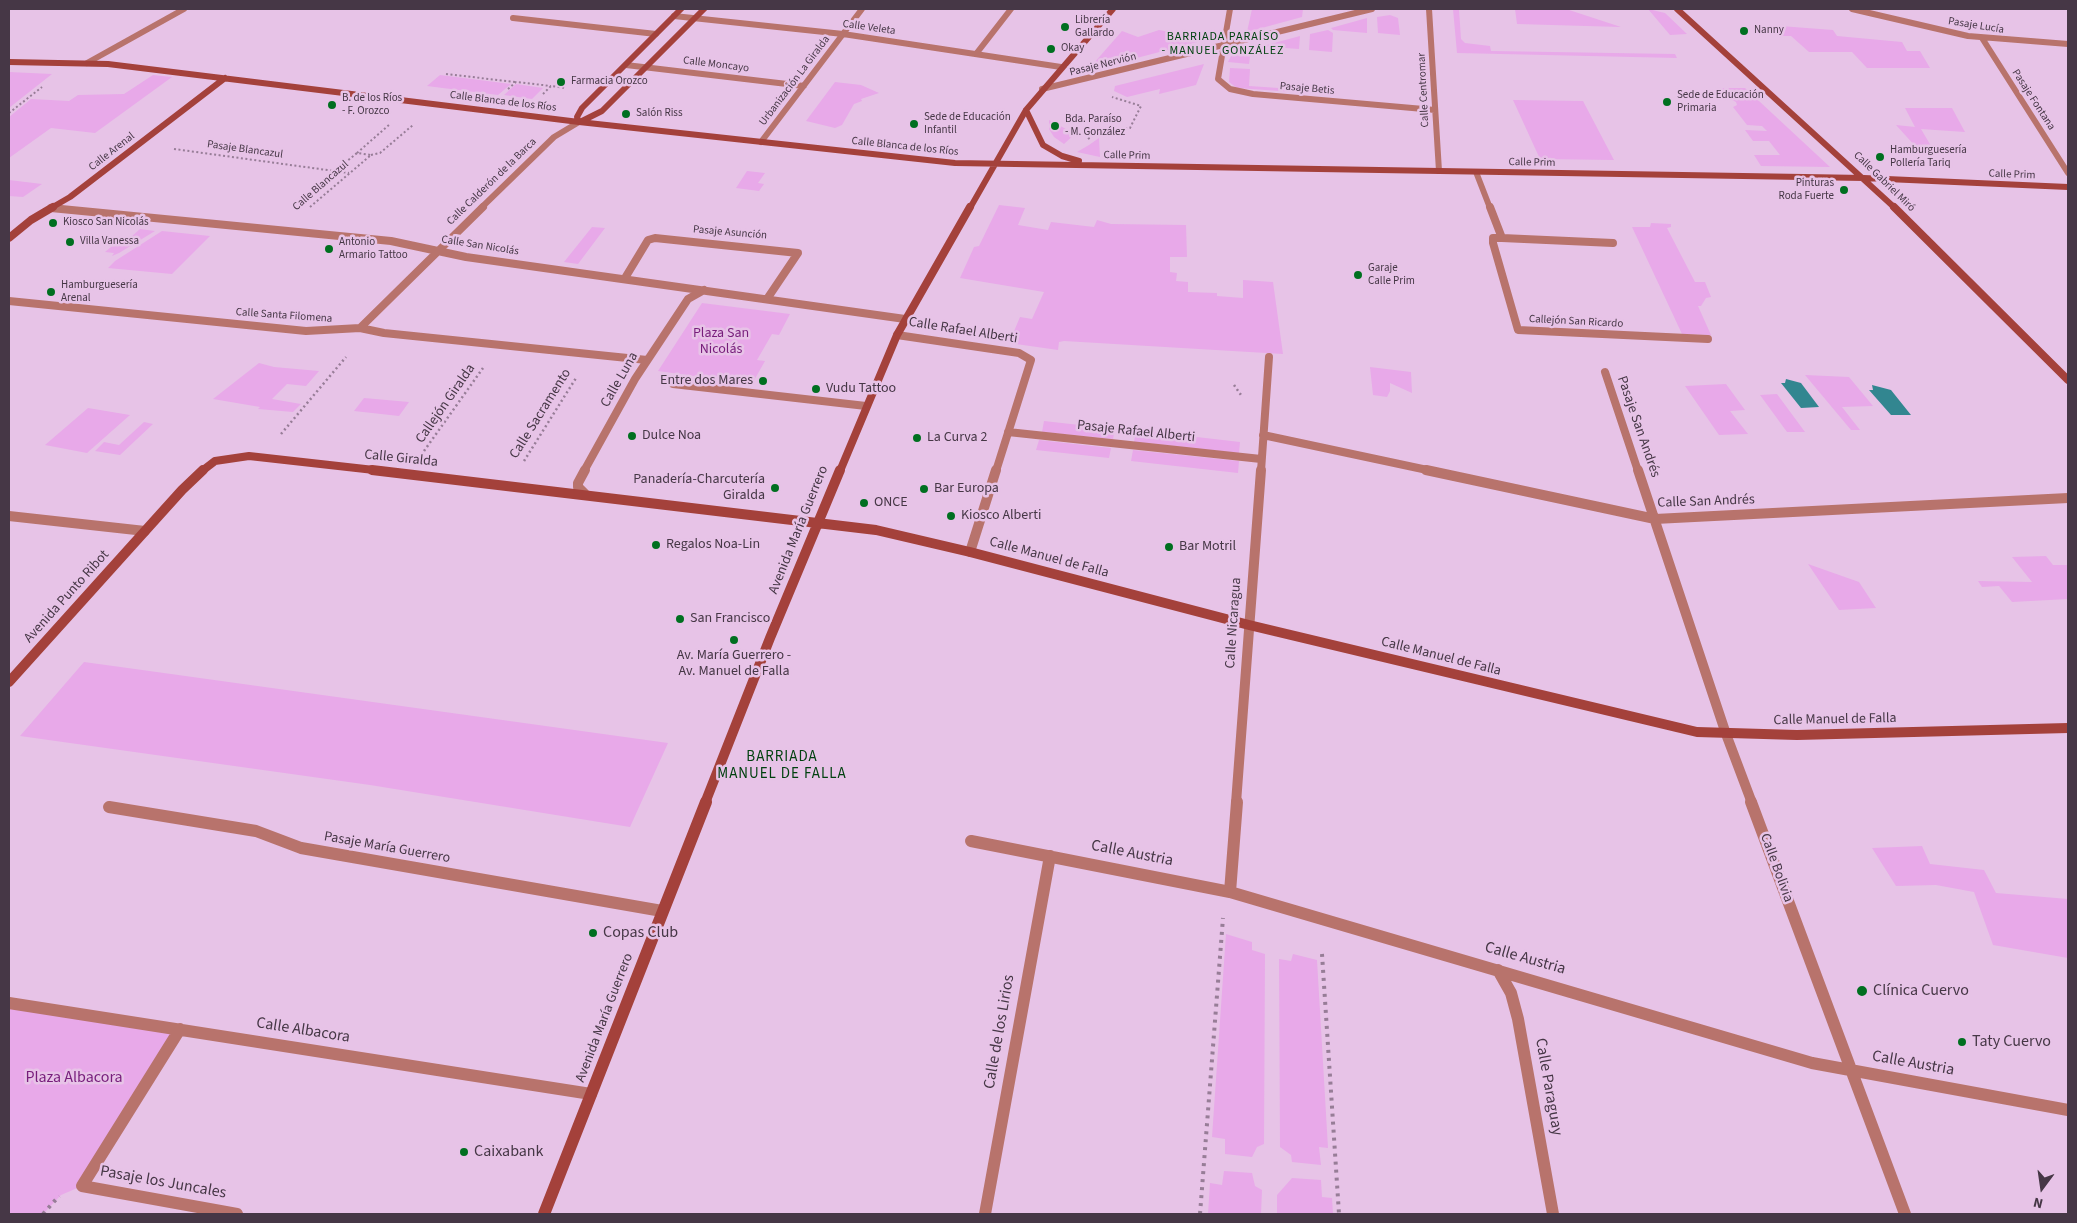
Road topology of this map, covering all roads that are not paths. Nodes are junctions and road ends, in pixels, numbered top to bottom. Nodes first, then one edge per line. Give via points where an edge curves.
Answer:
1 (184, 9) edge
2 (682, 9) edge
3 (704, 9) edge
4 (862, 9) edge
5 (1011, 9) edge
6 (1113, 9) edge
7 (1230, 9) edge
8 (1372, 9) edge
9 (1429, 9) edge
10 (1677, 9) edge
11 (1852, 9) edge
12 (674, 16) junction
13 (513, 18) dead end
14 (694, 18) junction
15 (656, 34) junction
16 (843, 34) junction
17 (1982, 38) junction
18 (1223, 44) junction
19 (2068, 44) edge
20 (976, 54) junction
21 (9, 62) edge
22 (87, 63) junction
23 (626, 65) junction
24 (647, 67) junction
25 (1061, 67) junction
26 (225, 78) junction
27 (804, 86) junction
28 (1042, 89) junction
29 (1026, 110) junction
30 (1435, 110) junction
31 (579, 122) junction
32 (761, 142) junction
33 (995, 164) junction
34 (1100, 166) junction
35 (1439, 171) junction
36 (1476, 172) junction
37 (2068, 173) edge
38 (1864, 178) junction
39 (2068, 187) edge
40 (51, 208) junction
41 (9, 238) edge
42 (1502, 238) junction
43 (1613, 243) dead end
44 (437, 251) junction
45 (625, 278) junction
46 (704, 290) junction
47 (767, 299) junction
48 (9, 301) edge
49 (905, 319) junction
50 (360, 328) junction
51 (897, 335) junction
52 (1708, 339) dead end
53 (1269, 357) dead end
54 (647, 360) junction
55 (1605, 372) dead end
56 (2068, 380) edge
57 (673, 384) dead end
58 (866, 406) junction
59 (1008, 432) junction
60 (1263, 435) junction
61 (1261, 459) junction
62 (585, 494) junction
63 (2068, 498) edge
64 (9, 516) edge
65 (1655, 519) junction
66 (818, 521) junction
67 (145, 531) junction
68 (970, 552) junction
69 (1249, 625) junction
70 (9, 682) edge
71 (2068, 728) edge
72 (1726, 734) junction
73 (109, 807) dead end
74 (971, 841) dead end
75 (1050, 856) junction
76 (1230, 892) junction
77 (662, 911) junction
78 (1498, 970) junction
79 (9, 1003) edge
80 (180, 1030) junction
81 (1852, 1070) junction
82 (591, 1094) junction
83 (2068, 1110) edge
84 (237, 1214) edge
85 (544, 1214) edge
86 (985, 1214) edge
87 (1553, 1214) edge
88 (1905, 1214) edge

1 - 22 street
2 - 12 main road
3 - 14 main road, Calle Calderón de la Barca
4 - 16 street, Urbanización La Giralda
5 - 20 street
6 - 25 main road, Avenida María Guerrero
7 - 18 street
8 - 18 street, Pasaje Nervión
9 - 30 street, Calle Centromar
10 - 38 main road, Calle Gabriel Miró
11 - 17 street, Pasaje Lucía
12 - 14 street, Calle Veleta
12 - 15 main road
13 - 15 street
14 - 16 street, Calle Veleta
14 - 24 main road, Calle Calderón de la Barca
15 - 23 main road
16 - 20 street, Calle Veleta
16 - 27 street, Urbanización La Giralda
17 - 19 street, Pasaje Lucía
17 - 37 street, Pasaje Fontana
18 - 28 street, Pasaje Nervión
18 - 30 street, Pasaje Betis via 1218,79 1230,89 1253,94
20 - 25 street, Calle Veleta
21 - 22 main road, Calle Blanca de los Ríos
22 - 26 main road, Calle Blanca de los Ríos
23 - 24 street, Calle Moncayo
23 - 31 main road via 582,108 577,117
24 - 27 street, Calle Moncayo
24 - 31 main road, Calle Calderón de la Barca via 602,111
25 - 28 main road, Avenida María Guerrero
26 - 31 main road, Calle Blanca de los Ríos
26 - 40 main road, Calle Arenal via 70,197
27 - 32 street, Urbanización La Giralda
28 - 29 main road, Avenida María Guerrero
29 - 33 main road, Avenida María Guerrero
29 - 34 main road via 1038,138 1051,151
30 - 35 street, Calle Centromar
31 - 32 main road, Calle Blanca de los Ríos
31 - 44 street, Calle Calderón de la Barca via 554,138
32 - 33 main road, Calle Blanca de los Ríos via 956,163
33 - 34 main road, Calle Prim
33 - 49 main road, Avenida María Guerrero
34 - 35 main road, Calle Prim
35 - 36 main road, Calle Prim
36 - 38 main road, Calle Prim
36 - 42 street
38 - 39 main road, Calle Prim
38 - 56 main road, Calle Gabriel Miró
40 - 41 main road, Calle Arenal
40 - 44 street, Calle San Nicolás via 391,242
42 - 43 street
42 - 52 street, Callejón San Ricardo via 1493,238 1493,243 1518,330
44 - 45 street, Calle San Nicolás
44 - 50 street, Calle Calderón de la Barca
45 - 46 street, Calle San Nicolás
45 - 47 street, Pasaje Asunción via 648,240 655,238 798,253
46 - 47 street, Calle San Nicolás
46 - 54 street, Calle Luna via 688,299
47 - 49 street, Calle San Nicolás
48 - 50 street, Calle Santa Filomena via 306,331
49 - 51 main road, Avenida María Guerrero
50 - 54 street, Calle Santa Filomena
51 - 58 main road, Avenida María Guerrero
51 - 59 street, Calle Rafael Alberti via 1029,357 1031,363
53 - 60 street, Calle Nicaragua
54 - 62 street, Calle Luna via 578,483 578,488
55 - 65 street, Pasaje San Andrés
57 - 58 street
58 - 66 main road, Avenida María Guerrero
59 - 61 street, Pasaje Rafael Alberti
59 - 68 street, Calle Rafael Alberti
60 - 61 street, Calle Nicaragua
60 - 65 street, Calle San Andrés
61 - 69 street, Calle Nicaragua
62 - 66 main road, Calle Giralda
62 - 67 main road, Calle Giralda via 236,456 215,461 182,490
63 - 65 street, Calle San Andrés
64 - 67 street
65 - 72 street, Calle Bolivia
66 - 68 main road, Calle Manuel de Falla via 876,530
66 - 77 main road, Avenida María Guerrero
67 - 70 main road, Avenida Punto Ribot
68 - 69 main road, Calle Manuel de Falla
69 - 72 main road, Calle Manuel de Falla via 1661,725
69 - 76 street, Calle Nicaragua
71 - 72 main road, Calle Manuel de Falla
72 - 81 street, Calle Bolivia
73 - 77 street, Pasaje María Guerrero via 256,831 301,848
74 - 75 street, Calle Austria
75 - 76 street, Calle Austria
75 - 86 street, Calle de los Lirios
76 - 78 street, Calle Austria
77 - 82 main road, Avenida María Guerrero
78 - 81 street, Calle Austria via 1812,1063
78 - 87 street, Calle Paraguay via 1511,993 1518,1019
79 - 80 street, Calle Albacora
80 - 82 street, Calle Albacora
80 - 84 street, Pasaje los Juncales via 82,1186
81 - 83 street, Calle Austria
81 - 88 street, Calle Bolivia
82 - 85 main road, Avenida María Guerrero

